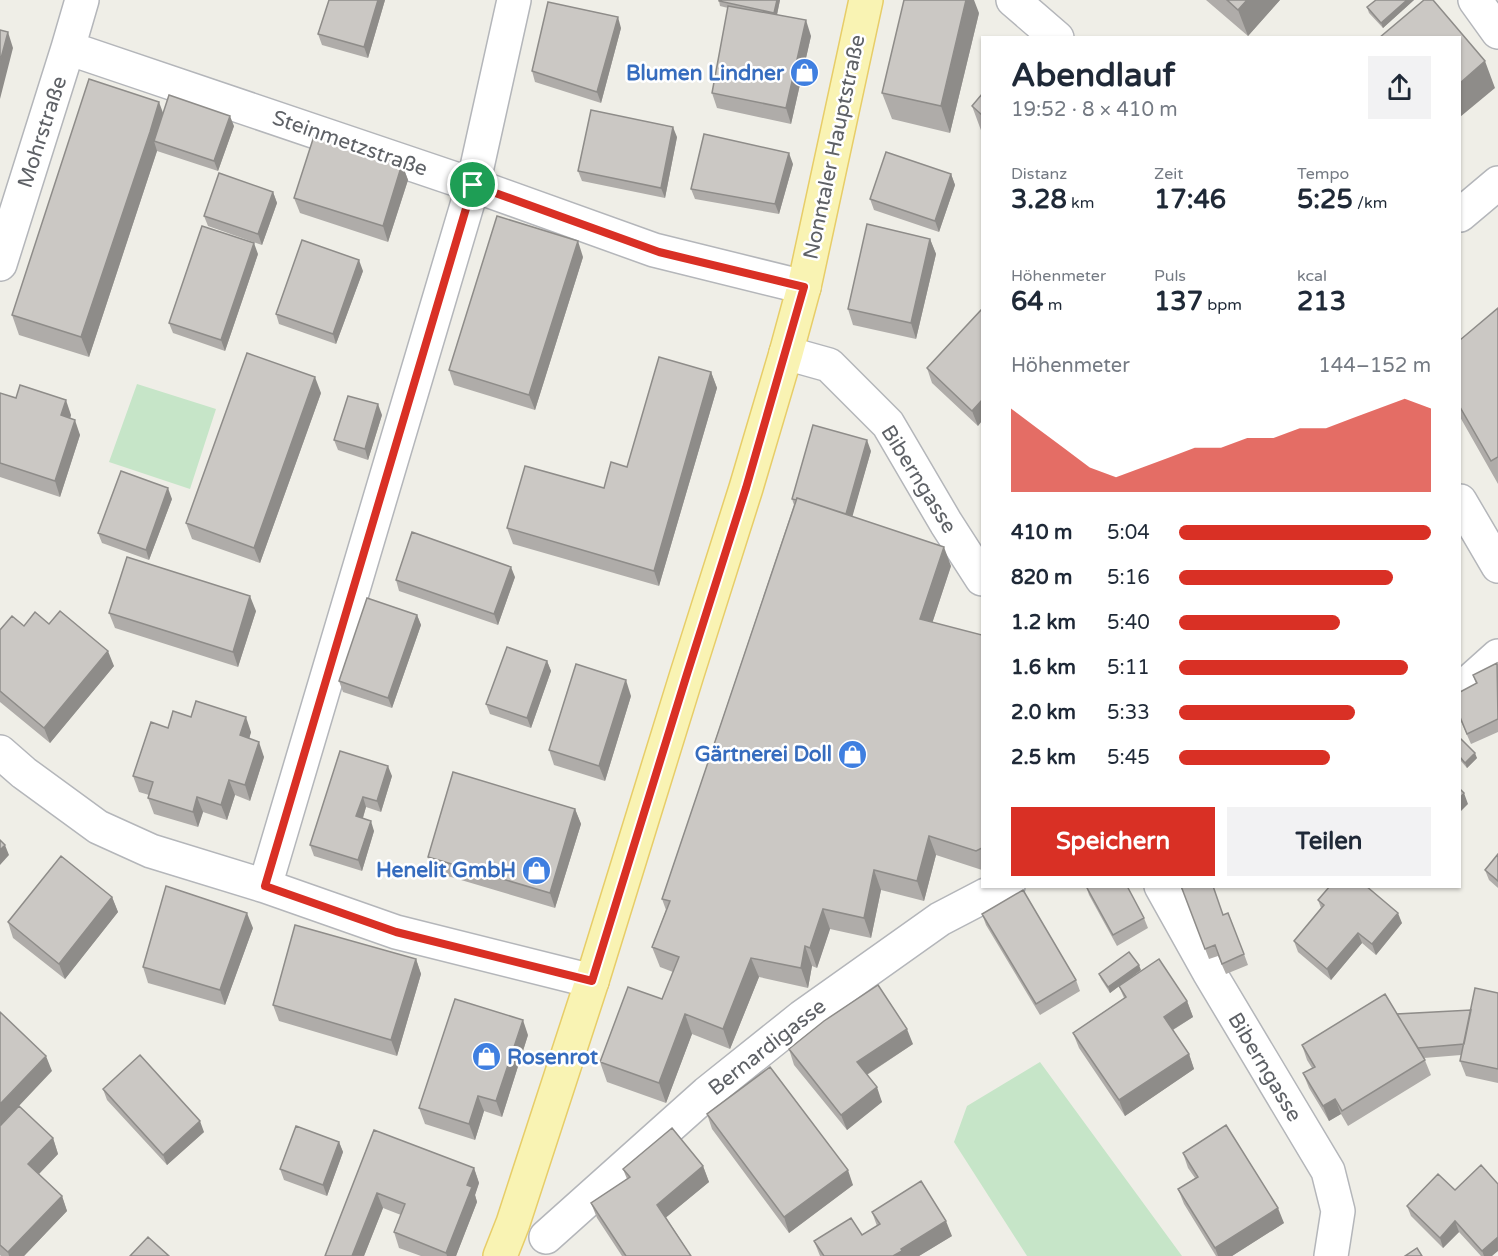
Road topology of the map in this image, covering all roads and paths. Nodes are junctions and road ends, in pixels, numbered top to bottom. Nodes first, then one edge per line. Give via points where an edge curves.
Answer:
1 (82, 0) edge
2 (514, 0) edge
3 (866, 0) edge
4 (1013, 0) edge
5 (1475, 0) edge
6 (1498, 33) edge
7 (1055, 36) edge
8 (69, 48) junction
9 (1498, 183) edge
10 (473, 185) junction
11 (1463, 228) edge
12 (0, 264) edge
13 (804, 287) junction
14 (786, 353) junction
15 (1461, 503) edge
16 (1498, 566) edge
17 (981, 577) edge
18 (1498, 656) edge
19 (1461, 689) edge
20 (0, 752) edge
21 (265, 886) junction
22 (1003, 888) edge
23 (1162, 888) edge
24 (592, 981) junction
25 (513, 1223) junction
26 (555, 1246) edge
27 (500, 1256) edge
28 (1330, 1256) edge

1 - 8 street, Mohrstraße
2 - 10 street
3 - 13 main road, Nonntaler Hauptstraße
4 - 7 street
5 - 6 street
8 - 10 street, Steinmetzstraße
8 - 12 street, Mohrstraße
9 - 11 street
10 - 13 street, Steinmetzstraße via 659,252
10 - 21 street
13 - 14 main road, Nonntaler Hauptstraße
14 - 17 street, Biberngasse via 829,365 888,424
14 - 24 main road, Nonntaler Hauptstraße
15 - 16 street
18 - 19 street
20 - 21 street via 98,827 151,852
21 - 24 street via 396,932
22 - 26 street, Bernardigasse via 940,919 802,1017 707,1093
23 - 28 street, Biberngasse via 1328,1171 1338,1211
24 - 25 main road, Nonntaler Hauptstraße
25 - 26 street
25 - 27 main road, Nonntaler Hauptstraße

